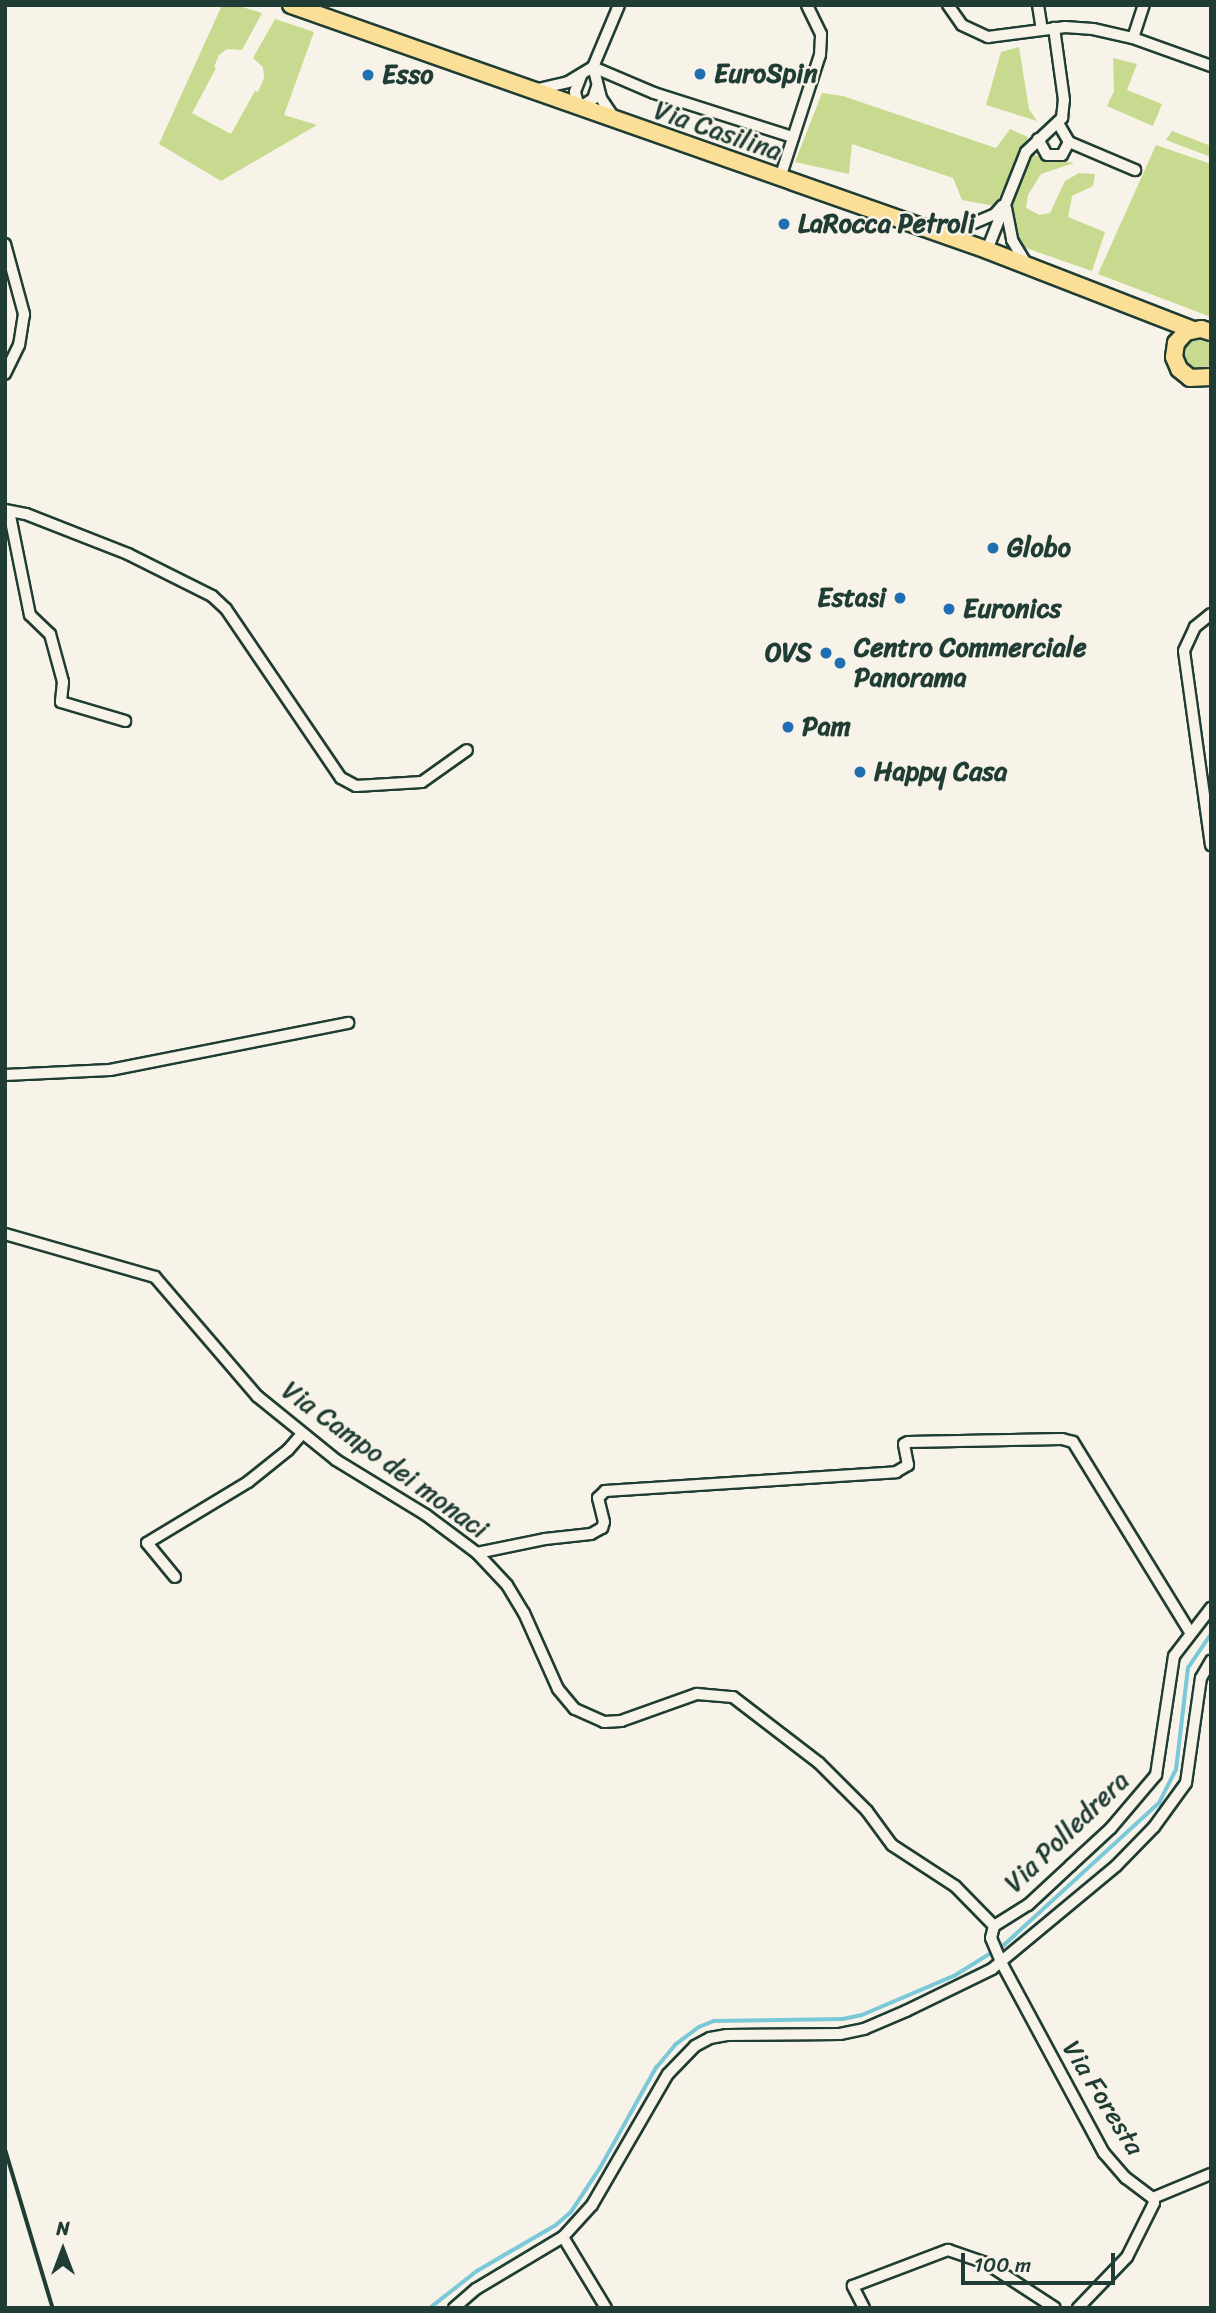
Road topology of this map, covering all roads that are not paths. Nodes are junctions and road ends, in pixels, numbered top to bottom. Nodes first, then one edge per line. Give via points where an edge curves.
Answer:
1 (291, 5) edge
2 (619, 5) edge
3 (807, 5) edge
4 (948, 5) edge
5 (1038, 5) edge
6 (1143, 5) edge
7 (1054, 29) junction
8 (1042, 30) junction
9 (1133, 38) junction
10 (1211, 66) edge
11 (593, 68) junction
12 (581, 76) junction
13 (597, 87) junction
14 (529, 90) junction
15 (579, 108) junction
16 (617, 121) junction
17 (1058, 123) junction
18 (793, 137) junction
19 (1038, 139) junction
20 (1069, 142) junction
21 (1135, 170) dead end
22 (780, 178) junction
23 (1006, 202) junction
24 (933, 232) junction
25 (5, 244) edge
26 (987, 250) junction
27 (1027, 265) junction
28 (1129, 303) junction
29 (1193, 330) junction
30 (1211, 332) edge
31 (1174, 350) junction
32 (5, 374) edge
33 (1211, 377) edge
34 (7, 510) edge
35 (1211, 614) edge
36 (125, 721) dead end
37 (467, 750) dead end
38 (1211, 845) edge
39 (348, 1023) dead end
40 (5, 1075) edge
41 (5, 1234) edge
42 (302, 1433) junction
43 (477, 1553) junction
44 (175, 1577) dead end
45 (1211, 1608) edge
46 (1190, 1632) junction
47 (1211, 1661) edge
48 (994, 1926) junction
49 (1000, 1960) junction
50 (1211, 2174) edge
51 (1153, 2198) junction
52 (563, 2237) junction
53 (454, 2308) edge
54 (606, 2308) edge
55 (864, 2308) edge
56 (1055, 2308) edge
57 (1078, 2308) edge

1 - 14 main road, Via Casilina
2 - 11 street
3 - 18 street via 822,43
4 - 8 street via 962,25 988,37
5 - 8 street
6 - 9 street
7 - 8 street
7 - 9 street via 1093,29
7 - 17 street via 1064,106
9 - 10 street
11 - 12 street
11 - 13 street
11 - 18 street via 654,93
12 - 14 street via 555,87
12 - 15 street via 575,92
13 - 15 street via 593,99
13 - 16 street
14 - 15 main road, Via Casilina
15 - 16 main road, Via Casilina
16 - 22 main road, Via Casilina
17 - 19 street
17 - 20 street
18 - 22 street
19 - 20 street via 1042,149 1054,157 1062,155
19 - 23 street via 1026,152
20 - 21 street
22 - 24 main road, Via Casilina
23 - 24 street via 995,214
23 - 26 street
23 - 27 street via 1008,228
24 - 26 main road, Via Casilina
25 - 32 street via 24,314 19,345
26 - 27 main road, Via Casilina
27 - 28 main road, Via Casilina
28 - 29 main road, Via Casilina
28 - 31 main road, Via Casilina via 1165,331
29 - 30 main road, Via Casilina
29 - 31 main road via 1180,337
31 - 33 main road, Via Casilina via 1175,363 1184,374 1197,380
34 - 36 street via 30,615 50,634 63,682 61,702
34 - 37 street via 128,554 212,596 226,608 341,778 356,786 422,782
35 - 38 street via 1195,627 1184,651
39 - 40 street via 110,1070
41 - 42 street, Via Campo dei monaci via 155,1277 257,1396
42 - 43 street, Via Campo dei monaci
42 - 44 street via 248,1482 147,1543
43 - 46 street via 545,1538 591,1534 603,1528 598,1498 606,1491 896,1472 908,1465 904,1444 908,1442 1062,1439 1073,1442
43 - 48 street, Via Campo dei monaci via 507,1585 558,1689 575,1709 604,1722 621,1721 697,1694 733,1696 819,1763 867,1811 892,1845 955,1886
45 - 46 street, Via Polledrera
46 - 48 street, Via Polledrera via 1174,1656 1156,1775 1111,1828 1028,1905
47 - 49 street via 1201,1678 1186,1783 1154,1827 1116,1866
48 - 49 street, Via Foresta via 991,1938
49 - 51 street, Via Foresta via 1104,2153 1126,2178
49 - 52 street via 939,1997 864,2029 806,2036 727,2035 695,2046 668,2074 592,2205
50 - 51 street
51 - 57 street via 1127,2257
52 - 53 street via 476,2289
52 - 54 street
55 - 56 street via 853,2286 948,2250 986,2263

